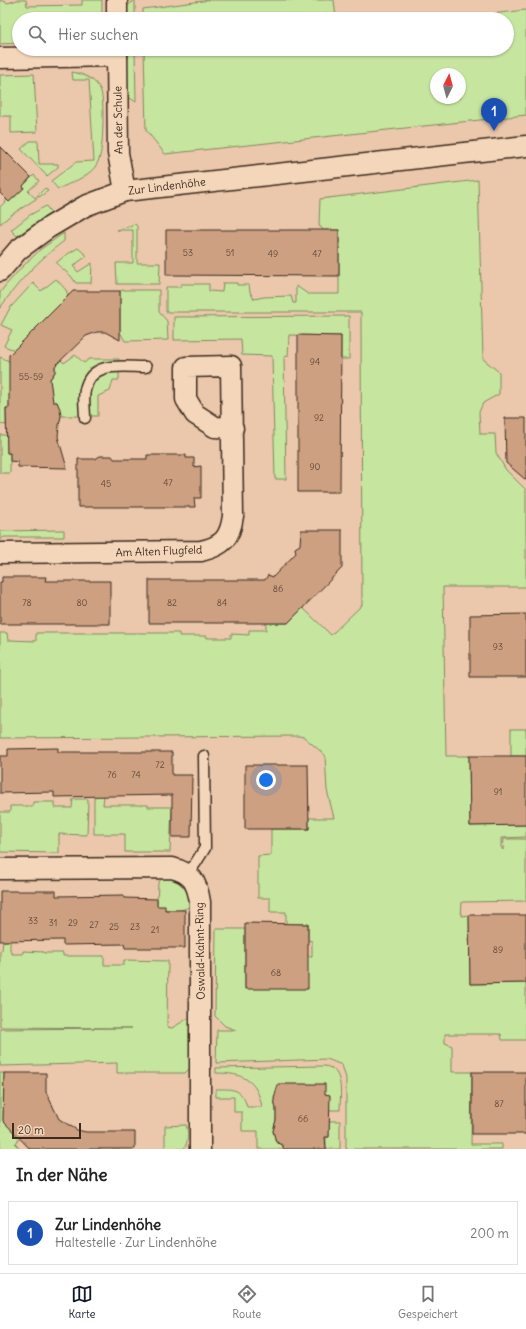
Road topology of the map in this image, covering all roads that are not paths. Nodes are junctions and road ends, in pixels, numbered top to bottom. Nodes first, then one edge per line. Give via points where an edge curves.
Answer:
1 (117, 0) edge
2 (117, 12) edge
3 (47, 56) edge
4 (117, 56) edge
5 (0, 58) edge
6 (526, 146) edge
7 (125, 191) junction
8 (0, 271) edge
9 (146, 367) dead end
10 (85, 418) dead end
11 (232, 428) dead end
12 (0, 553) edge
13 (204, 756) dead end
14 (0, 869) edge
15 (187, 874) junction
16 (200, 1149) edge

1 - 2 street
3 - 5 street
4 - 7 street, An der Schule via 118,153
6 - 7 street, Zur Lindenhöhe
7 - 8 street, Zur Lindenhöhe via 85,206 48,228 18,250
9 - 10 lane via 110,367 92,374 85,391
11 - 12 street, Am Alten Flugfeld via 231,530 214,548 201,551
13 - 15 lane via 205,848
14 - 15 street via 172,868
15 - 16 street, Oswald-Kahnt-Ring via 197,887 200,904

